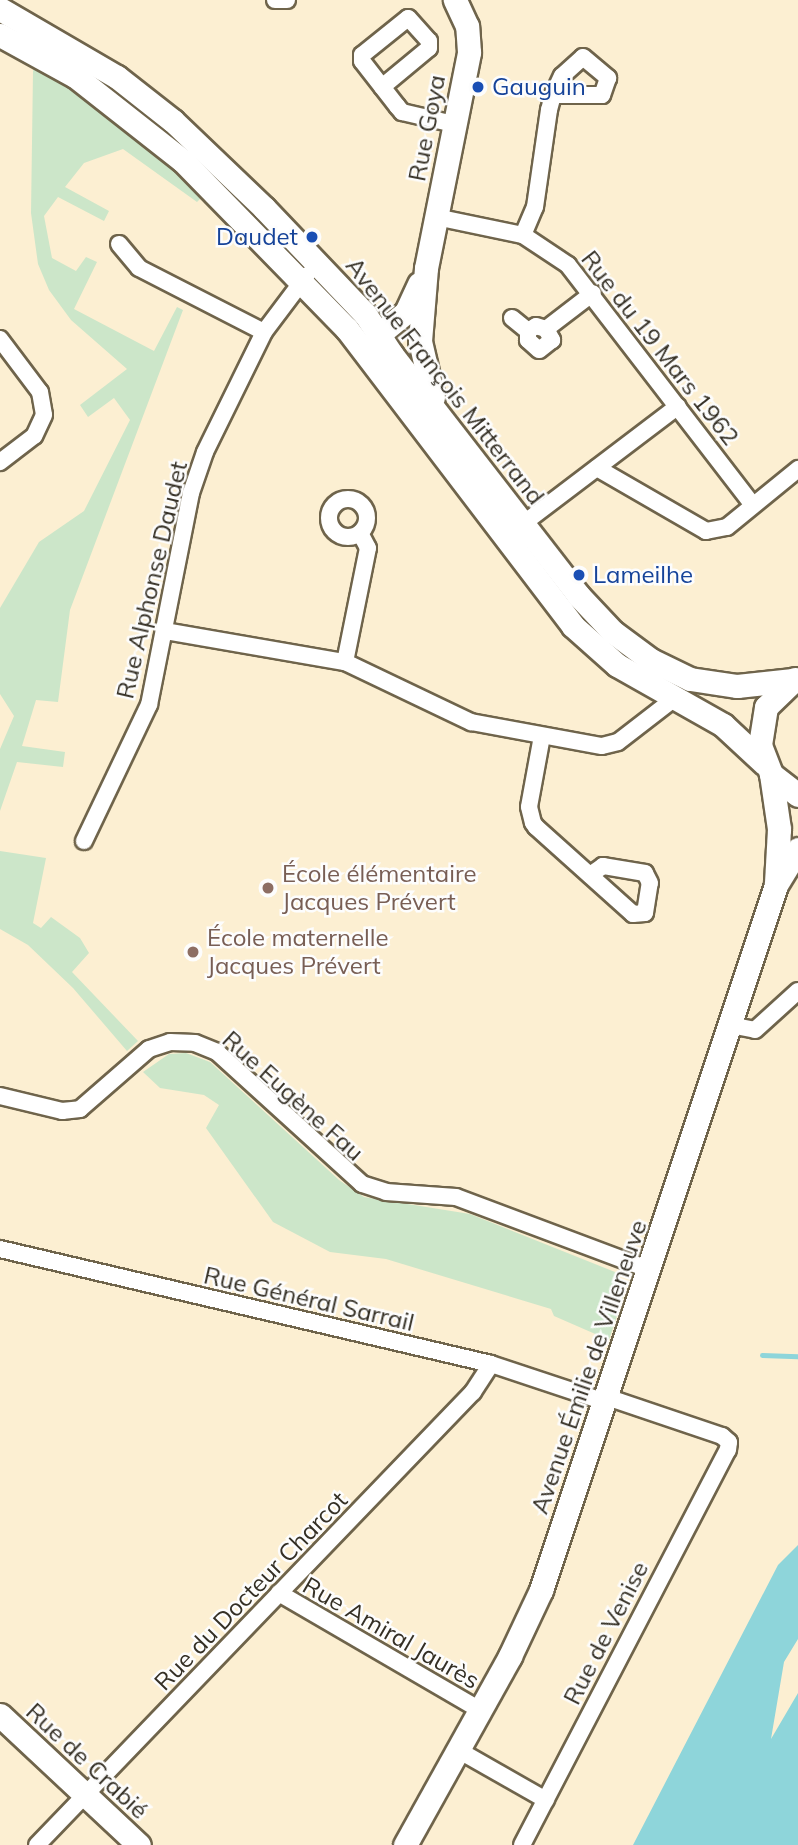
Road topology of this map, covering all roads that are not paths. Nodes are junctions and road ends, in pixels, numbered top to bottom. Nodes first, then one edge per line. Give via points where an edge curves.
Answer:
1 (275, 0) edge
2 (287, 0) edge
3 (455, 0) edge
4 (0, 9) edge
5 (0, 35) edge
6 (382, 87) junction
7 (553, 96) dead end
8 (454, 124) junction
9 (436, 217) junction
10 (523, 235) junction
11 (119, 244) dead end
12 (318, 263) junction
13 (426, 268) junction
14 (302, 280) junction
15 (593, 293) junction
16 (512, 318) dead end
17 (264, 332) junction
18 (0, 339) edge
19 (420, 341) junction
20 (379, 347) junction
21 (678, 406) junction
22 (443, 415) junction
23 (0, 462) edge
24 (597, 468) junction
25 (798, 469) edge
26 (754, 505) junction
27 (524, 523) junction
28 (360, 533) dead end
29 (165, 631) junction
30 (345, 662) junction
31 (796, 679) edge
32 (675, 698) junction
33 (542, 736) junction
34 (768, 769) junction
35 (798, 795) edge
36 (84, 841) dead end
37 (798, 849) edge
38 (590, 875) dead end
39 (776, 886) junction
40 (798, 990) edge
41 (730, 1025) junction
42 (0, 1096) edge
43 (0, 1249) edge
44 (650, 1270) junction
45 (491, 1364) junction
46 (606, 1399) junction
47 (729, 1443) joint
48 (279, 1594) junction
49 (480, 1710) junction
50 (0, 1716) edge
51 (458, 1750) junction
52 (86, 1796) junction
53 (546, 1800) junction
54 (37, 1845) edge
55 (139, 1845) edge
56 (405, 1845) edge
57 (522, 1845) edge

1 - 2 street
3 - 8 street, Rue Goya via 470,39
4 - 12 street, Avenue François Mitterrand via 88,57 145,98
5 - 14 street, Avenue François Mitterrand via 75,76 132,117 183,161
6 - 6 street via 361,58 408,18 429,41 429,48
6 - 8 street via 405,113
7 - 10 street via 535,206
8 - 9 street, Rue Goya
9 - 10 street, Rue du 19 Mars 1962
9 - 13 street, Rue Goya
10 - 15 street, Rue du 19 Mars 1962 via 568,265
11 - 17 street via 139,268
12 - 14 street, Rue Alphonse Daudet
12 - 20 street, Avenue François Mitterrand via 377,322
13 - 19 street, Rue Goya
13 - 20 street, Rue Goya via 410,306
14 - 17 street, Rue Alphonse Daudet
14 - 20 street, Avenue François Mitterrand
15 - 16 street via 546,329 536,326 528,331
15 - 21 street, Rue du 19 Mars 1962
17 - 29 street, Rue Alphonse Daudet via 226,401 194,482
18 - 23 street via 40,392 44,415 34,436
19 - 20 street
19 - 22 street, Rue Goya via 425,377
20 - 22 street, Avenue François Mitterrand
20 - 32 street, Avenue François Mitterrand via 573,626 617,666
21 - 24 street
21 - 26 street, Rue du 19 Mars 1962
22 - 27 street, Avenue François Mitterrand
24 - 26 street via 706,531 727,527
24 - 27 street
25 - 26 street
27 - 31 street, Avenue François Mitterrand via 593,612 657,664 718,685
28 - 30 street via 368,548
29 - 30 street
29 - 36 street, Rue Alphonse Daudet via 149,705
30 - 33 street via 471,722
31 - 34 street, Avenue Émilie de Villeneuve via 778,691 763,716 760,745
32 - 33 street via 610,745
32 - 34 street, Avenue François Mitterrand via 723,725
33 - 38 street via 530,818
34 - 35 street, Avenue François Mitterrand
34 - 39 street, Avenue Émilie de Villeneuve via 779,829
37 - 39 street, Avenue Émilie de Villeneuve
39 - 41 street, Avenue Émilie de Villeneuve
40 - 41 street via 755,1030
41 - 44 street, Avenue Émilie de Villeneuve
42 - 44 street, Rue Eugène Fau via 62,1111 80,1109 149,1049 170,1042 195,1043 217,1052 350,1177 373,1188 429,1192 477,1203
43 - 45 street, Rue Général Sarrail
44 - 46 street, Avenue Émilie de Villeneuve
45 - 46 street, Rue Général Sarrail
45 - 48 street, Rue du Docteur Charcot via 482,1383
46 - 47 street, Rue Général Sarrail via 722,1436
46 - 49 street, Avenue Émilie de Villeneuve via 541,1590
47 - 53 street, Rue de Venise
48 - 49 street, Rue Amiral Jaurès
48 - 52 street, Rue du Docteur Charcot
49 - 51 street, Avenue Émilie de Villeneuve
50 - 52 street, Rue de Crabié
51 - 53 street
51 - 56 street, Avenue Émilie de Villeneuve
52 - 54 street, Rue du Docteur Charcot
52 - 55 street, Rue de Crabié
53 - 57 street, Rue de Venise

